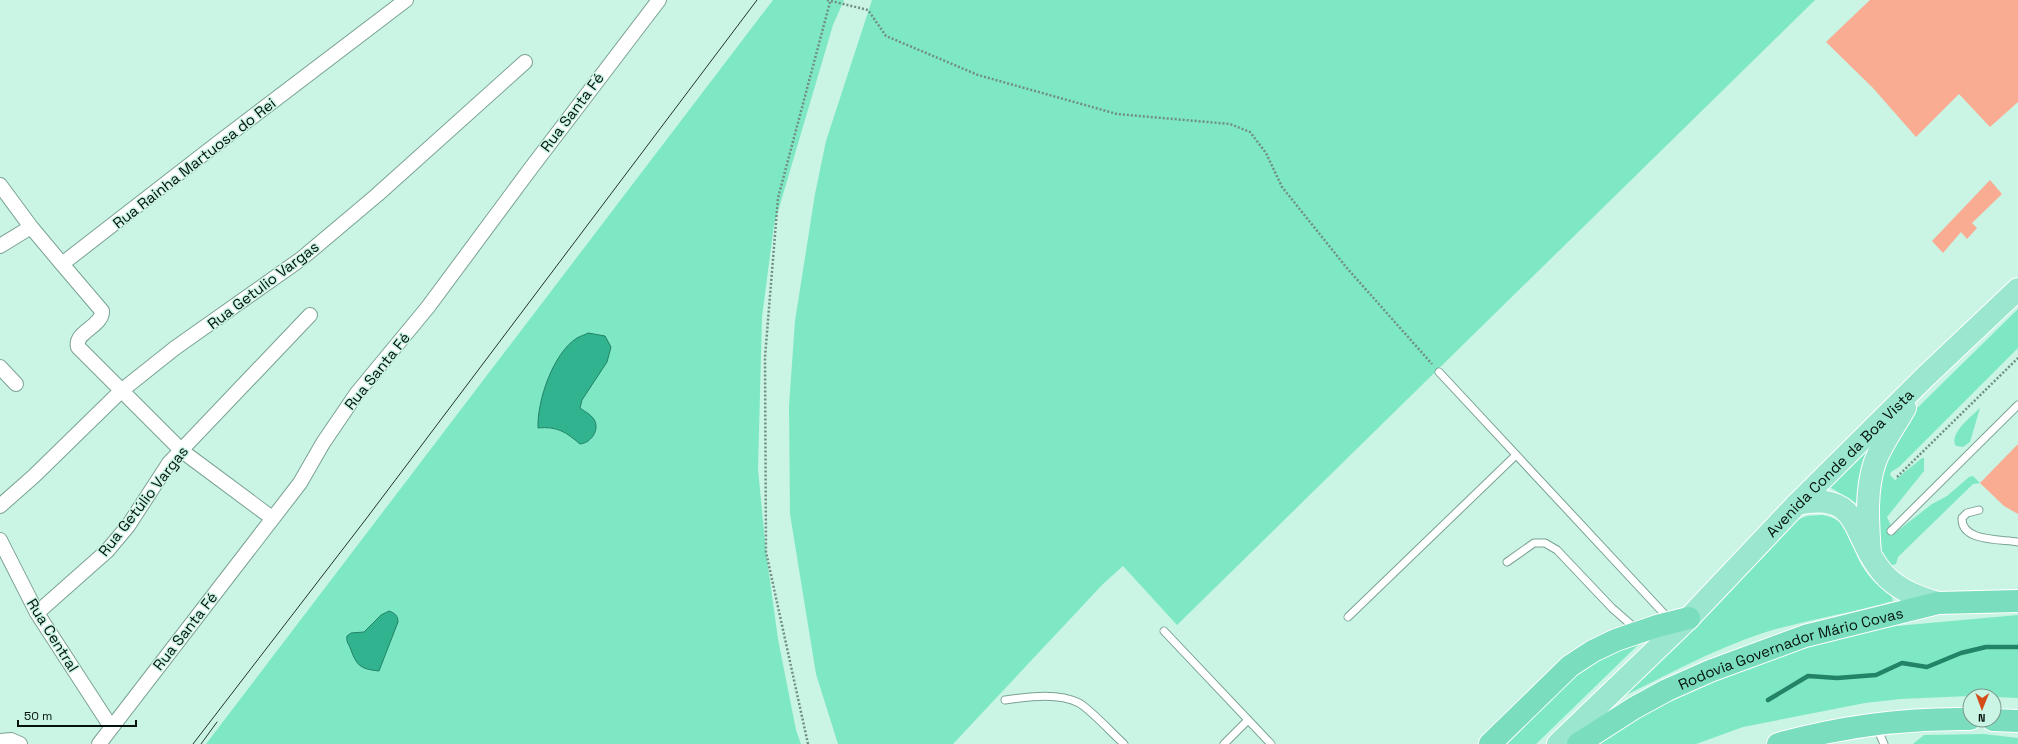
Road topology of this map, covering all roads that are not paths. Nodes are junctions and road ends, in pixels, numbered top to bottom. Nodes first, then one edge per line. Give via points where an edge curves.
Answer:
1 (406, 0) edge
2 (657, 1) edge
3 (525, 62) dead end
4 (0, 185) edge
5 (31, 226) junction
6 (0, 246) edge
7 (62, 264) junction
8 (2018, 289) edge
9 (310, 315) dead end
10 (0, 367) edge
11 (1439, 372) road end
12 (1925, 377) junction
13 (16, 384) dead end
14 (121, 391) junction
15 (2018, 405) edge
16 (182, 451) junction
17 (1516, 455) junction
18 (1797, 504) junction
19 (0, 506) edge
20 (1979, 510) dead end
21 (272, 518) junction
22 (1891, 531) dead end
23 (0, 540) edge
24 (2018, 542) edge
25 (1870, 554) junction
26 (1507, 562) dead end
27 (2018, 601) edge
28 (1938, 603) junction
29 (37, 613) junction
30 (1348, 617) dead end
31 (1680, 620) junction
32 (1164, 631) dead end
33 (1639, 632) junction
34 (1005, 700) dead end
35 (1248, 720) junction
36 (1962, 720) edge
37 (2002, 720) edge
38 (2018, 721) edge
39 (112, 727) junction
40 (1880, 735) edge
41 (0, 741) edge
42 (20, 744) edge
43 (99, 744) edge
44 (1124, 744) edge
45 (1224, 744) edge
46 (1271, 744) edge
47 (1490, 744) edge
48 (1558, 744) edge
49 (1578, 744) edge
50 (1778, 744) edge

1 - 7 street, Rua Rainha Martuosa do Rei
2 - 21 street, Rua Santa Fé via 428,307 357,393 300,483
3 - 14 street, Rua Getulio Vargas via 306,254 175,348
4 - 5 street
5 - 6 street
5 - 7 street
7 - 14 street via 102,311 101,317 78,340 78,347
8 - 12 main road
9 - 16 street, Rua Getúlio Vargas
10 - 13 street
11 - 17 lane
12 - 18 main road, Avenida Conde da Boa Vista
12 - 25 main road, Avenida Conde da Boa Vista via 1905,406 1875,462 1869,501
14 - 16 street
14 - 19 street, Rua Getulio Vargas
15 - 22 lane
16 - 21 street
16 - 29 street, Rua Getúlio Vargas via 169,463 128,526 107,551
17 - 30 lane
17 - 31 lane
18 - 25 main road via 1815,501 1844,509 1854,520
18 - 31 main road, Avenida Conde da Boa Vista
20 - 24 lane via 1967,513 1962,518 1965,530 1975,536
21 - 39 street, Rua Santa Fé
23 - 29 street, Rua Central
25 - 28 main road, Avenida Conde da Boa Vista via 1881,571 1895,584
26 - 33 lane via 1534,543 1545,544 1557,550 1612,608
27 - 28 highway, Rodovia Governador Mário Covas
28 - 49 highway, Rodovia Governador Mário Covas via 1820,632 1746,657 1667,690
29 - 39 street, Rua Central
31 - 33 highway
31 - 48 main road, Avenida Conde da Boa Vista
32 - 35 lane
33 - 47 highway via 1593,651 1570,666
34 - 44 lane via 1032,696 1079,703
35 - 45 lane
35 - 46 lane
36 - 40 highway
37 - 38 highway
39 - 43 street, Rua Santa Fé
40 - 50 highway via 1855,728
41 - 42 street via 11,740

